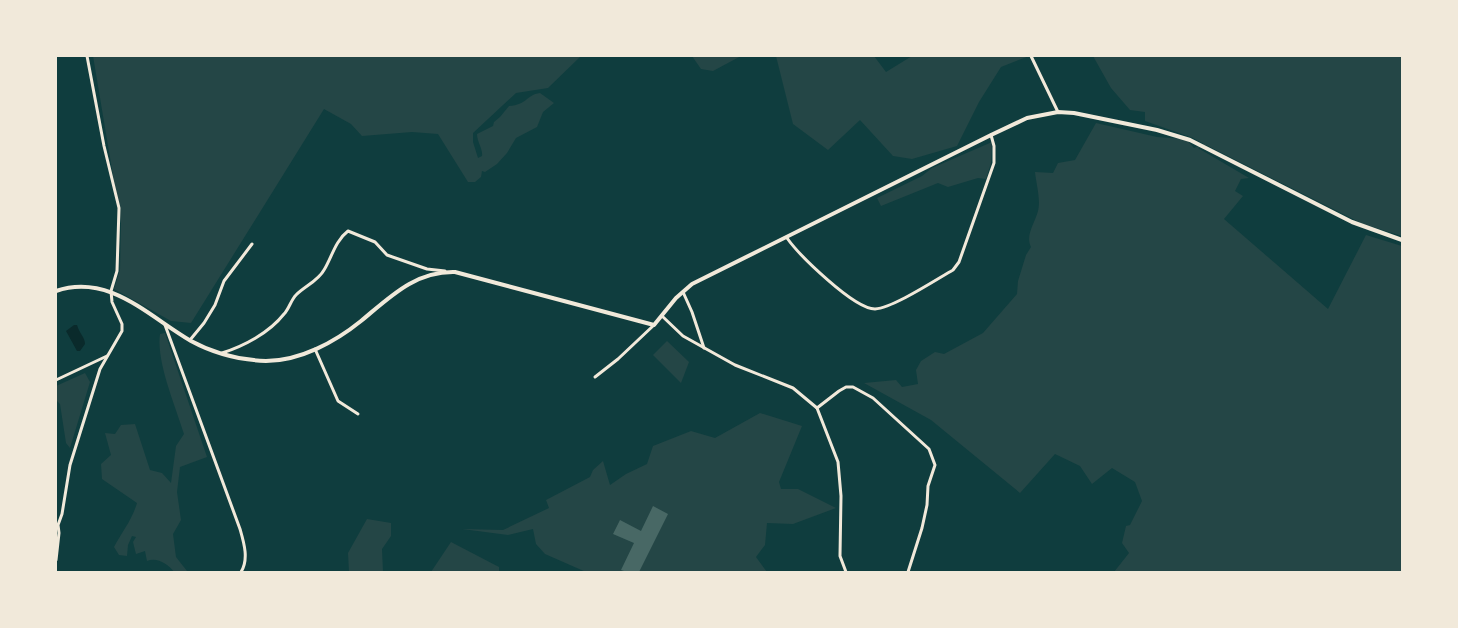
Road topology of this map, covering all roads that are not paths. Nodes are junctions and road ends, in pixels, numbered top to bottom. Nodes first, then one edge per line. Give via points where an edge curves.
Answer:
1 (87, 56) edge
2 (1030, 56) edge
3 (1058, 112) junction
4 (991, 135) junction
5 (787, 238) junction
6 (1402, 240) edge
7 (252, 244) dead end
8 (446, 272) junction
9 (56, 291) edge
10 (111, 291) junction
11 (683, 291) junction
12 (661, 315) junction
13 (165, 323) junction
14 (654, 325) junction
15 (190, 340) junction
16 (704, 348) junction
17 (315, 349) junction
18 (222, 353) junction
19 (108, 355) junction
20 (595, 377) dead end
21 (56, 380) edge
22 (817, 408) junction
23 (358, 414) dead end
24 (57, 525) edge
25 (56, 560) edge
26 (241, 573) edge
27 (846, 573) edge
28 (908, 573) edge

1 - 10 street via 119,208 117,271
2 - 3 street
3 - 4 street via 1027,118
3 - 6 street via 1149,128 1190,140 1352,222
4 - 5 street
4 - 5 street via 994,164 959,262 953,270 889,305 877,309 864,307 810,264
5 - 11 street
7 - 15 street
8 - 14 street
8 - 17 street via 424,276 402,287 360,321
8 - 18 street via 387,255 375,242 348,231 324,270 295,296 283,316 249,342
9 - 10 street via 84,286
10 - 13 street
10 - 19 street via 122,331
11 - 12 street
11 - 16 street
12 - 14 street
12 - 16 street via 683,336
13 - 15 street
13 - 26 street via 240,529 245,551
14 - 20 street
15 - 18 street
16 - 22 street via 794,388
17 - 18 street via 264,361
17 - 23 street via 338,401
19 - 21 street
19 - 24 street via 70,465
22 - 27 street via 838,462 840,556
22 - 28 street via 846,387 860,390 929,450 935,465
24 - 25 street

